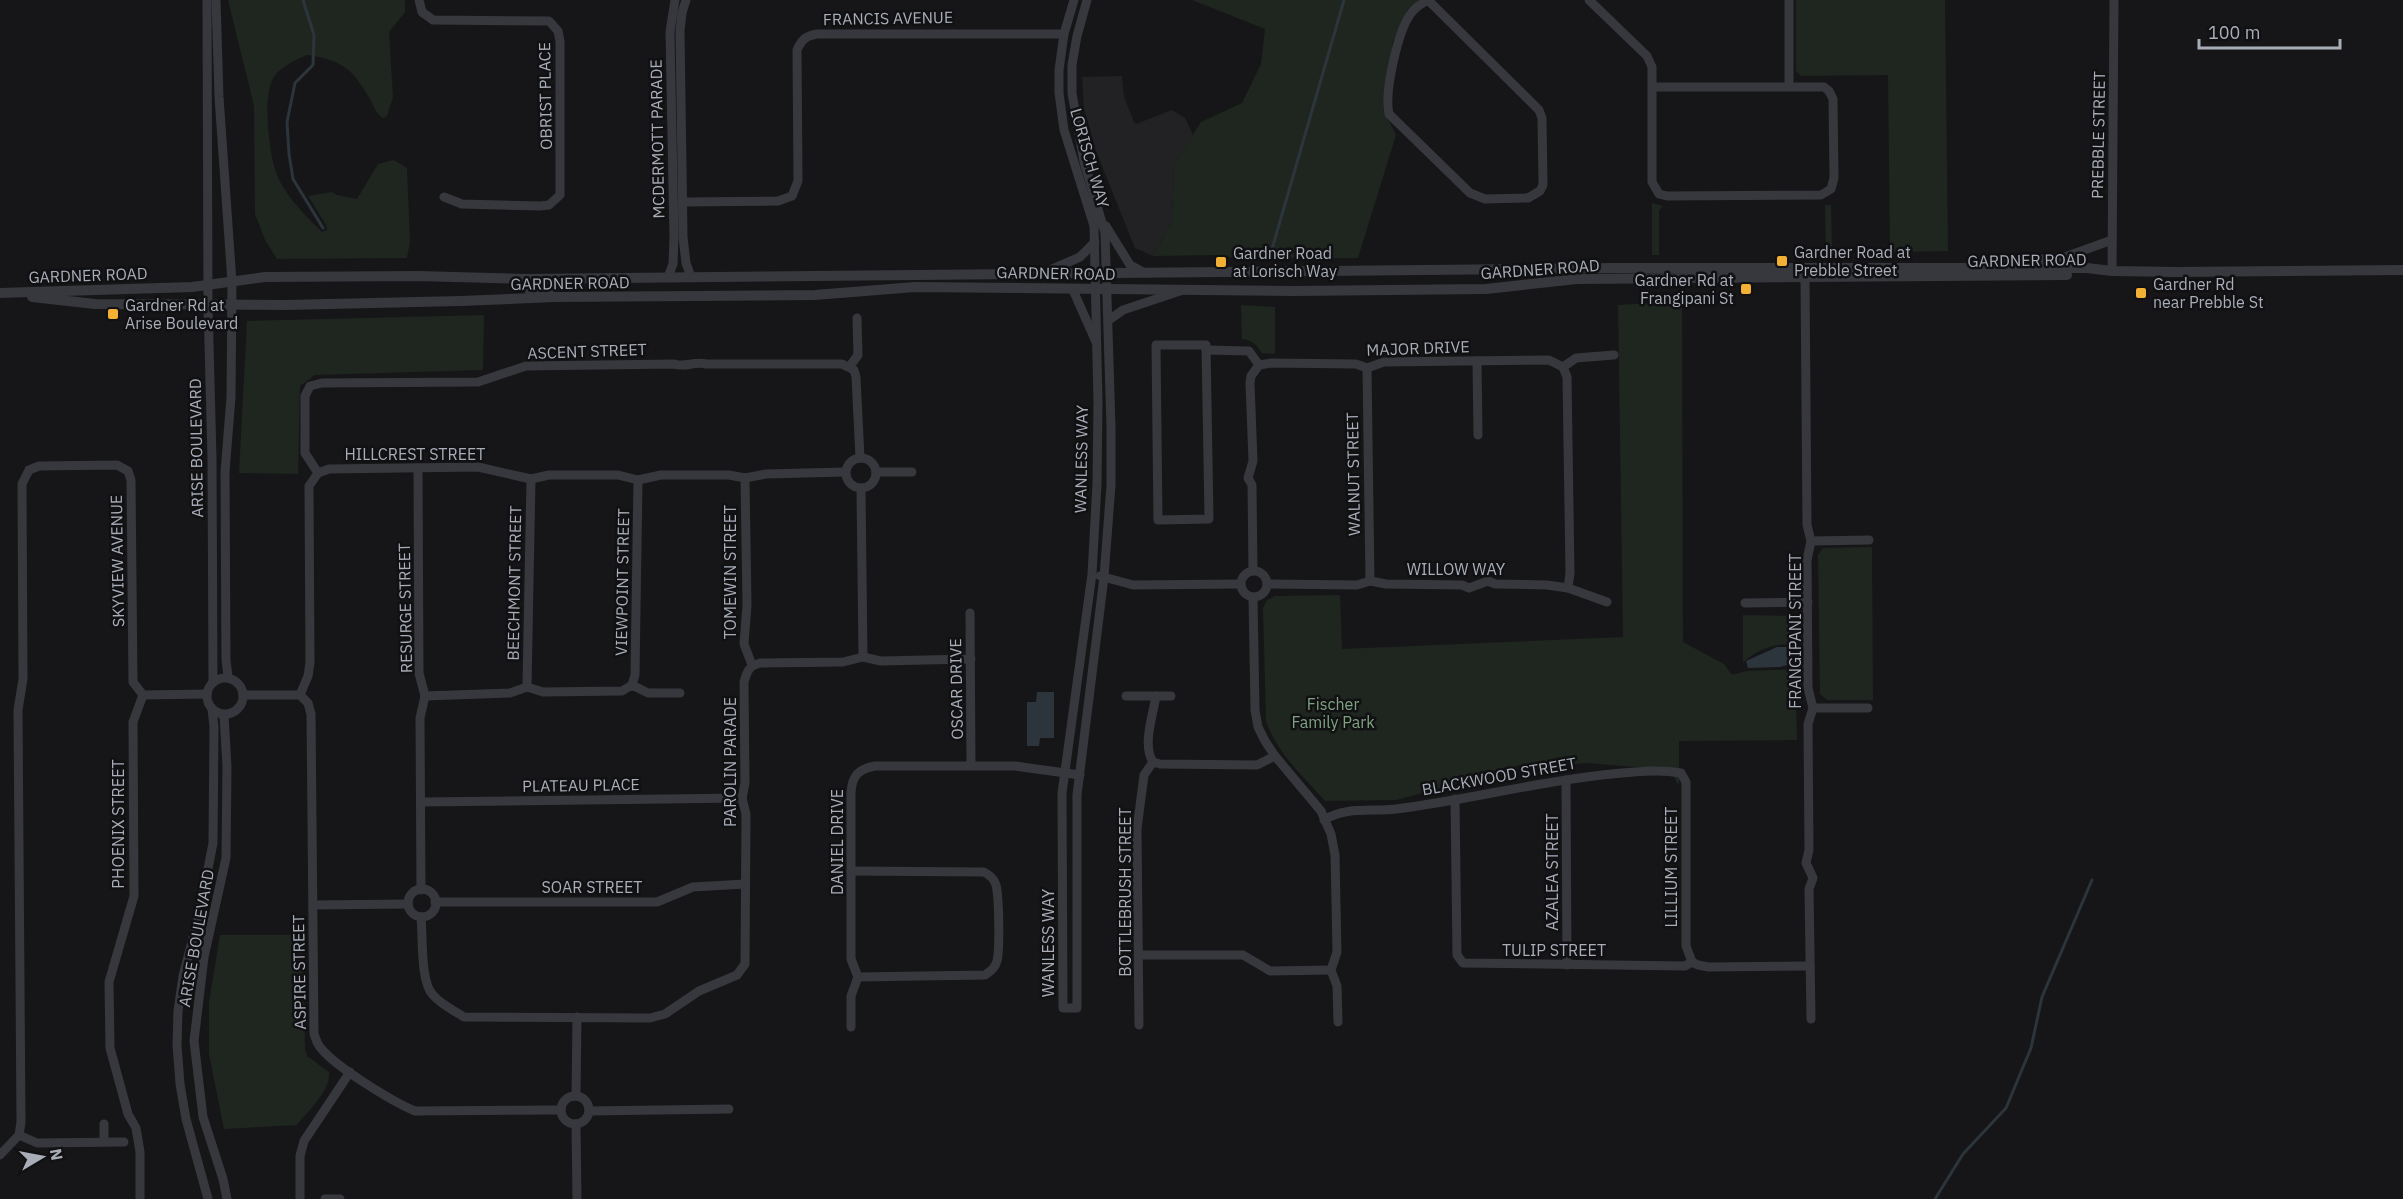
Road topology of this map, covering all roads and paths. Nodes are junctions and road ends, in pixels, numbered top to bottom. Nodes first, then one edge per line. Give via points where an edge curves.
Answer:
1 (207, 0) edge
2 (216, 0) edge
3 (419, 0) edge
4 (675, 0) edge
5 (686, 0) edge
6 (1074, 0) edge
7 (1087, 0) edge
8 (1429, 0) edge
9 (1589, 0) edge
10 (1789, 0) edge
11 (2114, 0) edge
12 (1064, 34) junction
13 (1789, 85) junction
14 (1653, 87) junction
15 (207, 97) junction
16 (219, 97) junction
17 (444, 197) dead end
18 (683, 201) junction
19 (1104, 224) junction
20 (2112, 240) junction
21 (1095, 242) junction
22 (1994, 268) junction
23 (2403, 270) edge
24 (2112, 271) junction
25 (1101, 273) junction
26 (1144, 273) junction
27 (1041, 274) junction
28 (668, 277) junction
29 (691, 277) junction
30 (1805, 277) junction
31 (525, 279) junction
32 (232, 282) junction
33 (208, 285) junction
34 (1102, 289) junction
35 (1185, 289) junction
36 (1073, 290) junction
37 (0, 293) edge
38 (555, 297) junction
39 (208, 305) junction
40 (232, 305) junction
41 (857, 318) dead end
42 (1109, 320) junction
43 (1097, 344) junction
44 (1206, 350) junction
45 (1614, 355) dead end
46 (1477, 361) junction
47 (1259, 365) junction
48 (850, 366) junction
49 (1563, 367) junction
50 (1367, 368) junction
51 (1478, 435) dead end
52 (860, 458) junction
53 (418, 468) junction
54 (845, 472) junction
55 (876, 472) junction
56 (912, 472) dead end
57 (318, 473) junction
58 (531, 478) junction
59 (745, 478) junction
60 (638, 480) junction
61 (861, 488) junction
62 (1869, 540) dead end
63 (1811, 541) junction
64 (1253, 570) junction
65 (1092, 574) junction
66 (1104, 577) junction
67 (1370, 581) junction
68 (1240, 584) junction
69 (1267, 585) junction
70 (1568, 588) junction
71 (1253, 598) junction
72 (1607, 602) dead end
73 (1808, 602) junction
74 (1745, 603) dead end
75 (970, 613) dead end
76 (863, 657) junction
77 (970, 658) junction
78 (752, 665) junction
79 (228, 678) junction
80 (213, 682) junction
81 (632, 685) junction
82 (527, 687) junction
83 (680, 693) dead end
84 (207, 694) junction
85 (143, 695) junction
86 (243, 695) junction
87 (300, 695) junction
88 (425, 696) junction
89 (1126, 696) dead end
90 (1156, 696) junction
91 (1171, 696) dead end
92 (1812, 708) junction
93 (1868, 708) dead end
94 (212, 709) junction
95 (224, 715) junction
96 (1275, 756) junction
97 (1153, 762) junction
98 (971, 765) junction
99 (1065, 773) junction
100 (1681, 773) joint
101 (1080, 775) junction
102 (1566, 780) junction
103 (742, 798) junction
104 (1455, 799) junction
105 (421, 802) junction
106 (1324, 820) junction
107 (851, 871) junction
108 (745, 884) junction
109 (421, 890) junction
110 (435, 902) junction
111 (408, 904) junction
112 (313, 905) junction
113 (421, 917) junction
114 (1139, 955) junction
115 (1692, 962) junction
116 (1568, 965) junction
117 (1810, 966) junction
118 (1331, 970) junction
119 (858, 977) junction
120 (577, 1017) junction
121 (1811, 1019) dead end
122 (1338, 1022) dead end
123 (1139, 1025) dead end
124 (851, 1027) dead end
125 (350, 1072) junction
126 (576, 1096) junction
127 (729, 1109) dead end
128 (561, 1110) junction
129 (589, 1111) junction
130 (104, 1124) dead end
131 (576, 1124) junction
132 (19, 1135) junction
133 (104, 1142) junction
134 (124, 1142) dead end
135 (0, 1155) edge
136 (140, 1199) edge
137 (208, 1199) edge
138 (227, 1199) edge
139 (300, 1199) edge
140 (325, 1199) edge
141 (340, 1199) edge
142 (577, 1199) edge

1 - 15 street, ARISE BOULEVARD
2 - 16 street, ARISE BOULEVARD
3 - 17 street, OBRIST PLACE via 422,12 433,20 549,21 558,31 560,41 560,195 549,205 540,206 462,204
4 - 28 street, MCDERMOTT PARADE via 669,32 674,237 673,264
5 - 18 street, MCDERMOTT PARADE via 680,31
6 - 12 street, LORISCH WAY
7 - 19 street, LORISCH WAY via 1077,36 1072,93 1084,162
8 - 8 street via 1412,11 1398,39 1389,114 1470,193 1478,197 1535,195 1543,185 1539,110
9 - 14 street via 1647,56
10 - 13 street
11 - 20 street, PREBBLE STREET
12 - 18 street, FRANCIS AVENUE via 808,36 797,50 798,182 792,196 778,201
12 - 21 street, LORISCH WAY via 1059,69 1061,112 1094,226
13 - 14 street
13 - 14 street via 1824,87 1832,95 1833,184 1821,195 1659,194 1652,182
15 - 16 street
15 - 33 street, ARISE BOULEVARD
16 - 32 street, ARISE BOULEVARD
18 - 29 street, MCDERMOTT PARADE via 686,263
19 - 25 street, LORISCH WAY
19 - 26 street, LORISCH WAY via 1130,265
20 - 22 street via 2062,258 2019,260
20 - 24 street, PREBBLE STREET
21 - 25 street, LORISCH WAY
21 - 27 street, GARDNER ROAD via 1080,257
22 - 24 street, GARDNER ROAD
22 - 26 street, GARDNER ROAD
23 - 24 street, GARDNER ROAD
24 - 30 street, GARDNER ROAD via 2090,275
25 - 26 street, GARDNER ROAD
25 - 27 street, GARDNER ROAD
25 - 34 street, LORISCH WAY
27 - 29 street, GARDNER ROAD
28 - 29 street, GARDNER ROAD
28 - 31 street, GARDNER ROAD
30 - 35 street, GARDNER ROAD via 1577,279 1485,289
30 - 63 street, FRANGIPANI STREET via 1807,525
31 - 32 street, GARDNER ROAD via 265,277
31 - 38 street via 527,288 548,291
32 - 33 street, GARDNER ROAD
32 - 40 street, ARISE BOULEVARD
33 - 37 street, GARDNER ROAD
33 - 39 street, ARISE BOULEVARD
34 - 35 street, GARDNER ROAD
34 - 36 street, GARDNER ROAD
34 - 42 street, WANLESS WAY
34 - 43 street, WANLESS WAY
35 - 42 street via 1123,310
36 - 38 street, GARDNER ROAD via 936,287 815,295
36 - 43 street
37 - 39 street, GARDNER ROAD via 95,304
38 - 40 street, GARDNER ROAD
39 - 40 street, GARDNER ROAD
39 - 80 street, ARISE BOULEVARD
40 - 79 street, ARISE BOULEVARD via 225,472
41 - 48 street via 858,355
42 - 66 street, WANLESS WAY via 1111,485
43 - 65 street, WANLESS WAY
44 - 44 street via 1209,519 1158,520 1156,345 1206,345
44 - 47 street via 1249,351
45 - 49 street via 1576,358
46 - 49 street, MAJOR DRIVE via 1549,360
46 - 50 street, MAJOR DRIVE via 1384,362
46 - 51 street
47 - 50 street, MAJOR DRIVE via 1356,364
47 - 64 street via 1250,383 1253,461 1248,478 1252,485
48 - 52 street via 856,377
48 - 57 street, ASCENT STREET via 696,362 682,366 526,366 478,382 322,383 310,386 305,396 305,453
49 - 70 street via 1567,377
50 - 67 street, WALNUT STREET
52 - 54 street via 849,462
52 - 55 street via 870,461
53 - 57 street, HILLCREST STREET via 328,469
53 - 58 street, HILLCREST STREET via 478,467
53 - 88 street, RESURGE STREET via 419,673
54 - 59 street, HILLCREST STREET
54 - 61 street via 851,485
55 - 56 street
55 - 61 street via 871,484
57 - 87 street via 309,486 310,663
58 - 60 street, HILLCREST STREET via 618,475
58 - 82 street, BEECHMONT STREET
59 - 60 street, HILLCREST STREET via 661,475
59 - 78 street, TOMEWIN STREET via 744,644
60 - 81 street, VIEWPOINT STREET
61 - 76 street
62 - 63 street
63 - 73 street, FRANGIPANI STREET via 1807,560
64 - 68 street via 1245,573
64 - 69 street via 1263,574
65 - 66 street
65 - 99 street, WANLESS WAY
66 - 68 street via 1133,585
66 - 101 street, WANLESS WAY
67 - 69 street, WILLOW WAY via 1356,585
67 - 70 street, WILLOW WAY via 1469,588 1488,581
68 - 71 street via 1242,592
69 - 71 street via 1264,592
70 - 72 street, WILLOW WAY
71 - 96 street via 1255,710 1258,727
73 - 74 street
73 - 92 street, FRANGIPANI STREET via 1808,688
75 - 77 street, OSCAR DRIVE
76 - 77 street via 881,661
76 - 78 street via 843,662
77 - 98 street, OSCAR DRIVE
78 - 103 street, PAROLIN PARADE via 744,682
79 - 80 street
79 - 86 street via 239,684
80 - 84 street
81 - 82 street via 622,691 543,692
81 - 83 street via 648,693
82 - 88 street via 510,693
84 - 85 street
84 - 94 street
85 - 132 street, SKYVIEW AVENUE via 133,682 128,471 117,465 39,466 29,470 22,484 23,679 18,710
85 - 136 street, PHOENIX STREET via 133,722 134,896 109,982 110,1048 128,1114 136,1128
86 - 87 street
86 - 95 street via 241,706
87 - 112 street, ASPIRE STREET via 311,714
88 - 105 street, RESURGE STREET via 420,718
89 - 90 street
90 - 91 street
90 - 97 street via 1148,746
92 - 93 street
92 - 117 street, FRANGIPANI STREET via 1808,724 1806,863 1813,878 1809,889
94 - 95 street
94 - 137 street, ARISE BOULEVARD via 213,843 183,976 177,1045 186,1119
95 - 138 street, ARISE BOULEVARD via 226,858 204,957 194,1041 203,1117
96 - 97 street via 1257,765
96 - 106 street
97 - 114 street, BOTTLEBRUSH STREET via 1144,775 1137,829
98 - 99 street, DANIEL DRIVE
98 - 107 street, DANIEL DRIVE via 874,766 855,774 851,782
99 - 101 street, DANIEL DRIVE
99 - 101 street, WANLESS WAY via 1063,1008 1077,1008
100 - 102 street, BLACKWOOD STREET via 1658,770
100 - 115 street, LILLIUM STREET via 1686,782 1686,946
102 - 104 street, BLACKWOOD STREET
102 - 116 street, AZALEA STREET
103 - 105 street, PLATEAU PLACE
103 - 108 street, PAROLIN PARADE via 746,814
104 - 106 street, BLACKWOOD STREET via 1394,809 1344,811
104 - 116 street, TULIP STREET via 1457,955 1463,963 1473,965
105 - 109 street, RESURGE STREET
106 - 118 street via 1335,855 1337,952
107 - 119 street, DANIEL DRIVE via 851,959
107 - 119 street via 984,872 996,884 997,894 999,952 992,970 985,975
108 - 110 street, SOAR STREET via 693,887 657,902
108 - 120 street, PAROLIN PARADE via 745,963 740,972 658,1016
109 - 110 street via 431,893
109 - 111 street via 411,894
110 - 113 street via 433,911
111 - 112 street
111 - 113 street via 412,913
112 - 125 street, ASPIRE STREET via 314,1034 326,1054
113 - 120 street via 426,979 431,994 444,1006 464,1017
114 - 118 street via 1243,955 1270,971
114 - 123 street, BOTTLEBRUSH STREET
115 - 116 street, TULIP STREET via 1685,966
115 - 117 street, TULIP STREET via 1709,967
117 - 121 street, FRANGIPANI STREET
118 - 122 street via 1337,986
119 - 124 street, DANIEL DRIVE via 851,996
120 - 126 street
125 - 128 street, ASPIRE STREET via 414,1111
125 - 139 street via 304,1141
126 - 128 street via 565,1100
126 - 129 street via 586,1101
127 - 129 street
128 - 131 street via 567,1122
129 - 131 street via 585,1120
130 - 133 street
131 - 142 street
132 - 133 street via 37,1143
132 - 135 street
133 - 134 street
140 - 141 street

